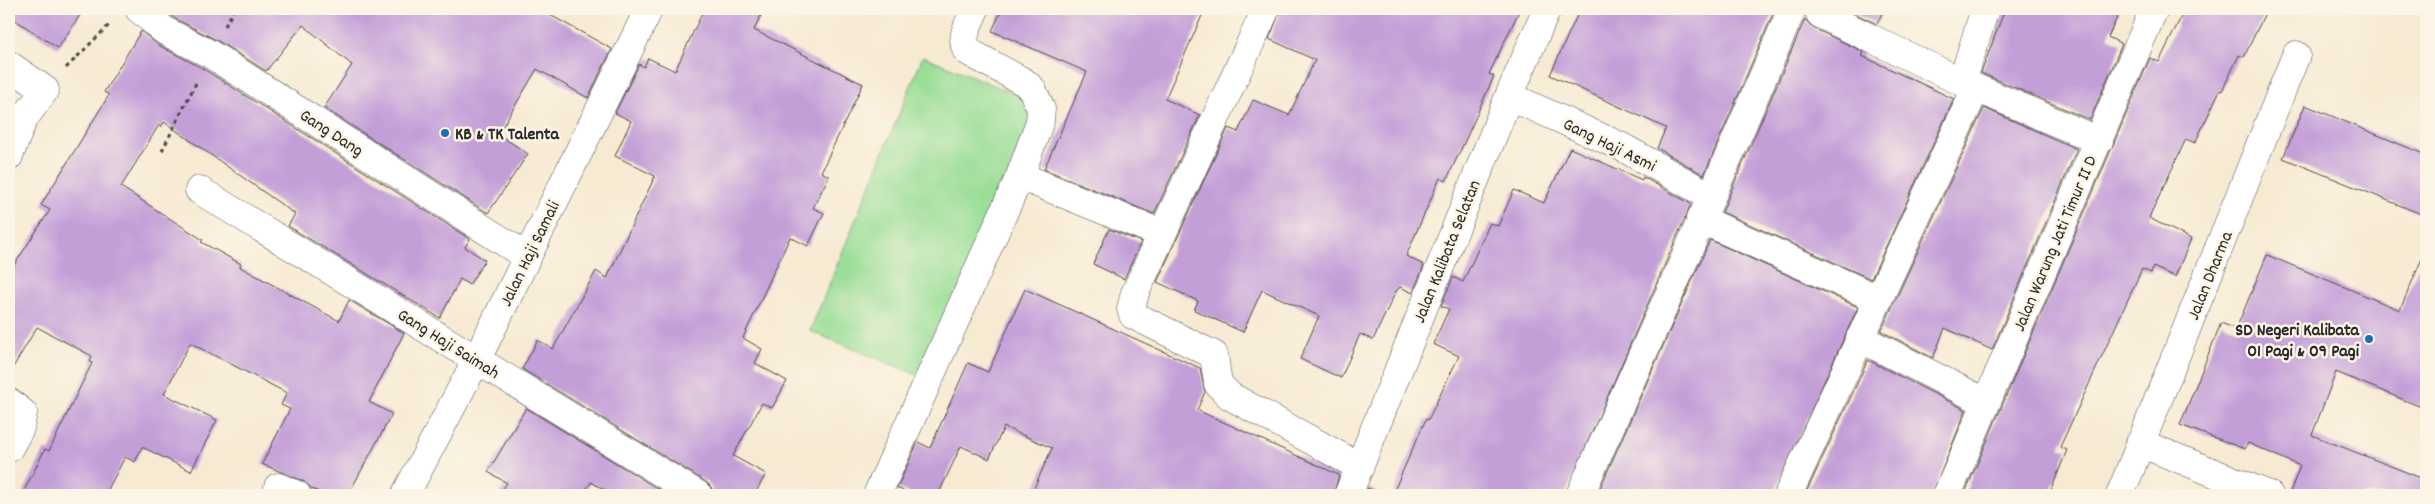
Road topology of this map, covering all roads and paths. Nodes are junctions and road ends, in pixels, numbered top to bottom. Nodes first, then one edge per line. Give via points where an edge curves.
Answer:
1 (649, 9) edge
2 (975, 9) edge
3 (1266, 9) edge
4 (1547, 9) edge
5 (1792, 9) edge
6 (1985, 9) edge
7 (2154, 9) edge
8 (1817, 10) edge
9 (128, 12) edge
10 (2296, 55) dead end
11 (9, 65) edge
12 (1969, 85) junction
13 (45, 90) junction
14 (1509, 96) junction
15 (16, 115) edge
16 (2099, 141) junction
17 (9, 156) edge
18 (1020, 176) junction
19 (200, 190) dead end
20 (1705, 207) junction
21 (1162, 234) junction
22 (526, 256) junction
23 (1878, 299) junction
24 (1860, 338) junction
25 (476, 360) junction
26 (9, 402) edge
27 (1985, 402) junction
28 (2140, 443) junction
29 (9, 448) edge
30 (1360, 467) junction
31 (405, 495) edge
32 (698, 495) edge
33 (877, 495) edge
34 (1348, 495) edge
35 (1580, 495) edge
36 (1788, 495) edge
37 (1947, 495) edge
38 (2120, 495) edge
39 (2269, 495) edge

1 - 22 street, Jalan Haji Samali
2 - 18 street via 964,36 967,51 1024,82 1038,99 1041,109 1040,121
3 - 21 street
4 - 14 street, Jalan Kalibata Selatan
5 - 20 street
6 - 12 street
7 - 16 street
8 - 12 street, Jalan Warung Jati Timur II D
9 - 13 path
9 - 22 street, Gang Dang via 210,54
10 - 28 street, Jalan Dharma
11 - 13 street
12 - 16 street, Jalan Warung Jati Timur II D
12 - 23 street
13 - 15 street
14 - 20 street, Gang Haji Asmi via 1620,146
14 - 30 street, Jalan Kalibata Selatan
15 - 17 street
16 - 27 street, Jalan Warung Jati Timur II D
18 - 21 street
18 - 33 street
19 - 25 street, Gang Haji Saimah
20 - 23 street, Gang Haji Asmi
20 - 35 street
21 - 30 street via 1135,293 1131,309 1133,315 1214,355 1218,384 1230,396
22 - 25 street, Jalan Haji Samali
23 - 24 street
24 - 27 street
24 - 36 street
25 - 31 street, Jalan Haji Samali
25 - 32 street, Gang Haji Saimah
26 - 29 street via 23,413 20,428
27 - 37 street, Jalan Warung Jati Timur II D
28 - 38 street, Jalan Dharma
28 - 39 street
30 - 34 street, Jalan Kalibata Selatan

